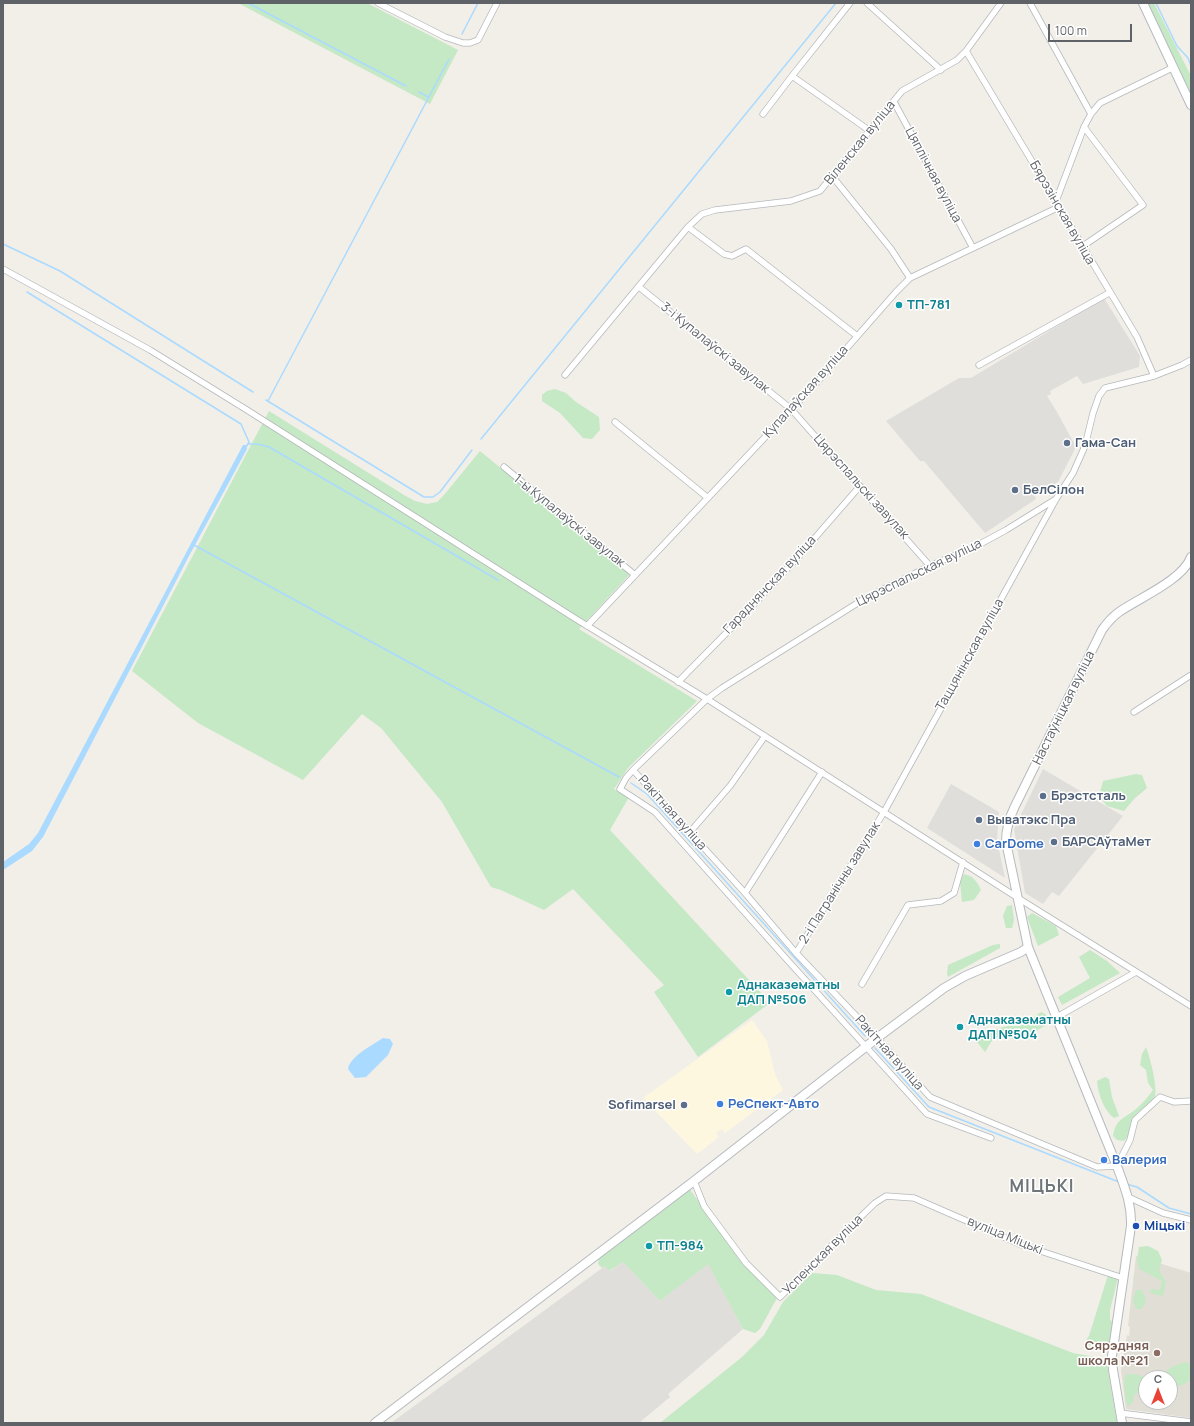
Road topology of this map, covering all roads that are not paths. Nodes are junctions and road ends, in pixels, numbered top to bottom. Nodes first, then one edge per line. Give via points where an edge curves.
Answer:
1 (378, 3) edge
2 (497, 3) edge
3 (850, 3) edge
4 (867, 3) edge
5 (1001, 3) edge
6 (1030, 3) edge
7 (1143, 3) edge
8 (966, 51) junction
9 (1174, 67) junction
10 (941, 70) junction
11 (792, 76) junction
12 (894, 102) junction
13 (1191, 105) edge
14 (763, 114) dead end
15 (1091, 114) junction
16 (1084, 127) junction
17 (870, 131) junction
18 (832, 176) junction
19 (1058, 204) junction
20 (688, 227) junction
21 (1082, 246) junction
22 (973, 248) junction
23 (3, 269) edge
24 (910, 278) junction
25 (639, 287) junction
26 (1109, 293) junction
27 (857, 336) junction
28 (1191, 360) edge
29 (979, 365) dead end
30 (565, 375) dead end
31 (1154, 376) junction
32 (791, 409) junction
33 (615, 422) dead end
34 (504, 467) dead end
35 (860, 486) junction
36 (708, 498) junction
37 (1056, 499) junction
38 (1190, 562) edge
39 (930, 566) junction
40 (635, 575) junction
41 (587, 626) junction
42 (1191, 675) edge
43 (678, 682) junction
44 (707, 699) junction
45 (1134, 712) dead end
46 (765, 736) junction
47 (633, 770) junction
48 (822, 772) junction
49 (620, 789) joint
50 (884, 812) junction
51 (690, 832) junction
52 (962, 862) junction
53 (745, 893) junction
54 (1018, 898) junction
55 (1028, 947) junction
56 (796, 953) junction
57 (1136, 972) junction
58 (862, 984) dead end
59 (1191, 1006) edge
60 (1057, 1017) junction
61 (877, 1038) junction
62 (866, 1047) junction
63 (1191, 1101) edge
64 (991, 1138) dead end
65 (1118, 1167) junction
66 (694, 1181) junction
67 (886, 1196) joint
68 (1128, 1197) junction
69 (1191, 1220) edge
70 (1123, 1278) junction
71 (1120, 1413) junction
72 (1191, 1422) edge
73 (375, 1423) edge
74 (1122, 1423) edge

1 - 2 street via 456,42 470,43 478,40
3 - 11 street
4 - 10 street
5 - 8 street, Віленская вуліца
6 - 15 street
7 - 9 street
8 - 10 street, Віленская вуліца
8 - 19 street, Бярэзінская вуліца
9 - 13 street
9 - 15 street via 1100,103
10 - 12 street, Віленская вуліца via 902,91
11 - 14 street
11 - 17 street
12 - 17 street, Віленская вуліца
12 - 22 street, Цяплічная вуліца
15 - 16 street
16 - 19 street
16 - 21 street via 1143,205
17 - 18 street, Віленская вуліца
18 - 20 street, Віленская вуліца via 820,191 799,199 715,210 702,214
18 - 24 street via 891,249
19 - 21 street, Бярэзінская вуліца
19 - 22 street, Купалаўская вуліца
20 - 25 street, Віленская вуліца
20 - 27 street via 724,254 732,256 746,249
21 - 26 street, Бярэзінская вуліца
22 - 24 street, Купалаўская вуліца
23 - 41 street via 150,350
24 - 27 street, Купалаўская вуліца
25 - 30 street, Віленская вуліца
25 - 32 street, 3-і Купалаўскі завулак
26 - 29 street
26 - 31 street, Бярэзінская вуліца via 1137,337
27 - 32 street, Купалаўская вуліца
28 - 31 street
31 - 37 street, Цярэспальская вуліца via 1105,388 1099,396 1085,446 1073,473
32 - 35 street, Цярэспальскі завулак
32 - 36 street, Купалаўская вуліца
33 - 36 street
34 - 40 street, 1-ы Купалаўскі завулак
35 - 39 street, Цярэспальскі завулак
35 - 43 street, Гараднянская вуліца via 800,555
36 - 40 street, Купалаўская вуліца
37 - 39 street, Цярэспальская вуліца via 982,543
37 - 50 street, Таццянінская вуліца
38 - 54 street, Настаўніцкая вуліца via 1174,578 1120,611 1102,630 1009,820 1006,842
39 - 44 street, Цярэспальская вуліца via 864,599
40 - 41 street, Купалаўская вуліца
41 - 43 street
42 - 45 street
43 - 44 street
44 - 46 street
44 - 47 street, Цярэспальская вуліца
46 - 48 street
46 - 51 street via 730,786
47 - 49 street, Цярэспальская вуліца
47 - 51 street, Ракітная вуліца
48 - 50 street
48 - 53 street
49 - 62 street, Ракітная вуліца via 655,812
50 - 52 street
50 - 56 street, 2-і Пагранічны завулак
51 - 53 street, Ракітная вуліца
52 - 54 street
52 - 58 street via 954,893 941,900 908,905
53 - 56 street, Ракітная вуліца
54 - 55 street, Настаўніцкая вуліца
54 - 57 street
55 - 60 street
55 - 61 street via 944,988
56 - 61 street, Ракітная вуліца
57 - 59 street
57 - 60 street
60 - 65 street
61 - 62 street
61 - 65 street, Ракітная вуліца via 930,1098 1097,1167
62 - 64 street, Ракітная вуліца via 927,1114
62 - 66 street
63 - 65 street via 1174,1102 1160,1098 1135,1120 1130,1140
65 - 68 street
66 - 67 street, Успенская вуліца via 704,1206 746,1263 780,1297 845,1232
66 - 73 street
67 - 70 street, вуліца Міцькі via 914,1198 1022,1245
68 - 69 street via 1163,1213
68 - 70 street via 1131,1226
70 - 71 street via 1112,1356
71 - 72 street
71 - 74 street

